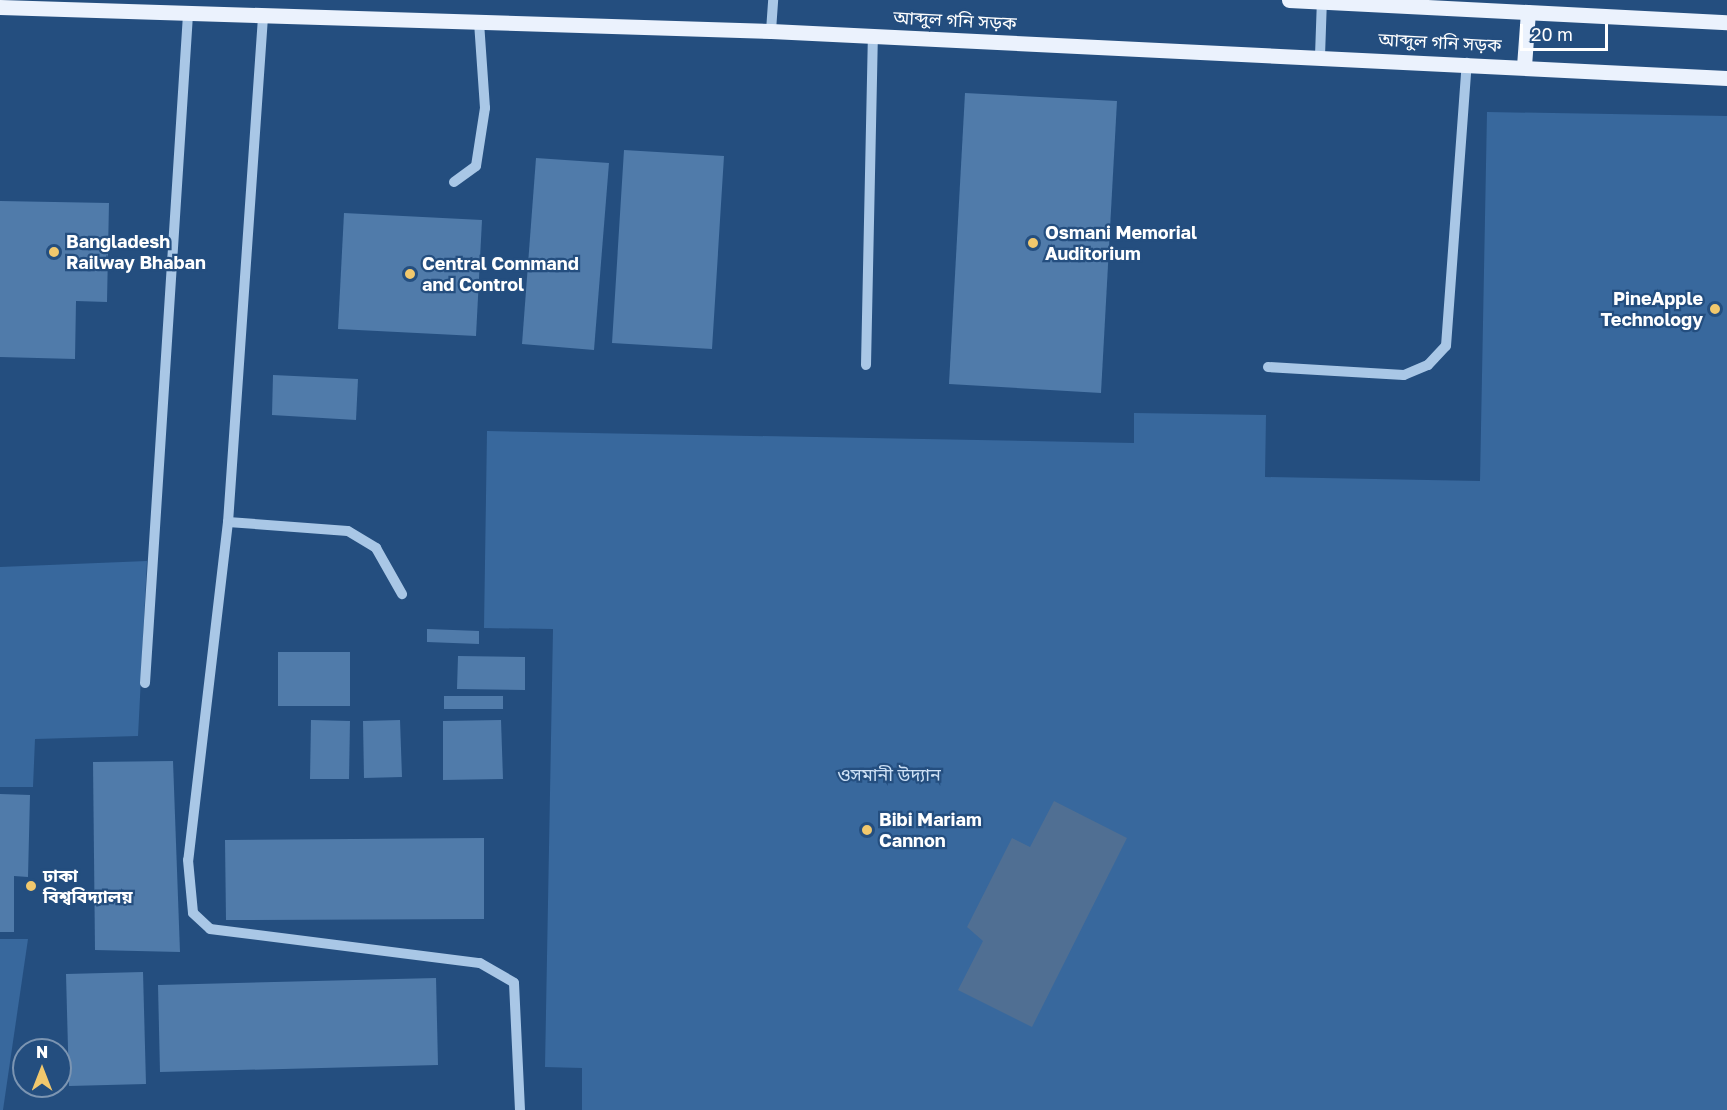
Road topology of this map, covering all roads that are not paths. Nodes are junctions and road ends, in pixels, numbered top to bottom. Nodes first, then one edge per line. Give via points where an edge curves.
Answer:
1 (773, 0) edge
2 (1289, 0) edge
3 (1322, 1) edge
4 (0, 7) edge
5 (1528, 12) junction
6 (188, 15) junction
7 (264, 17) junction
8 (1727, 22) edge
9 (479, 23) junction
10 (771, 31) junction
11 (873, 35) junction
12 (1320, 57) junction
13 (1467, 63) junction
14 (1524, 66) junction
15 (1727, 78) edge
16 (453, 182) dead end
17 (866, 365) dead end
18 (1268, 367) dead end
19 (228, 522) junction
20 (402, 594) dead end
21 (145, 683) dead end
22 (520, 1110) edge

1 - 10 street
2 - 3 main road, আব্দুল গনি সড়ক
3 - 5 main road, আব্দুল গনি সড়ক
3 - 12 street
4 - 6 main road, আব্দুল গনি সড়ক
5 - 8 main road, আব্দুল গনি সড়ক
5 - 14 main road
6 - 7 main road, আব্দুল গনি সড়ক
6 - 21 street
7 - 9 main road, আব্দুল গনি সড়ক
7 - 19 street
9 - 10 main road, আব্দুল গনি সড়ক
9 - 16 street via 485,108 476,166
10 - 11 main road, আব্দুল গনি সড়ক
11 - 12 main road, আব্দুল গনি সড়ক
11 - 17 street
12 - 13 main road, আব্দুল গনি সড়ক
13 - 14 main road, আব্দুল গনি সড়ক
13 - 18 street via 1446,346 1428,365 1404,375
14 - 15 main road, আব্দুল গনি সড়ক
19 - 20 street via 348,531 376,548
19 - 22 street via 189,860 194,913 210,929 480,963 506,978 514,983

